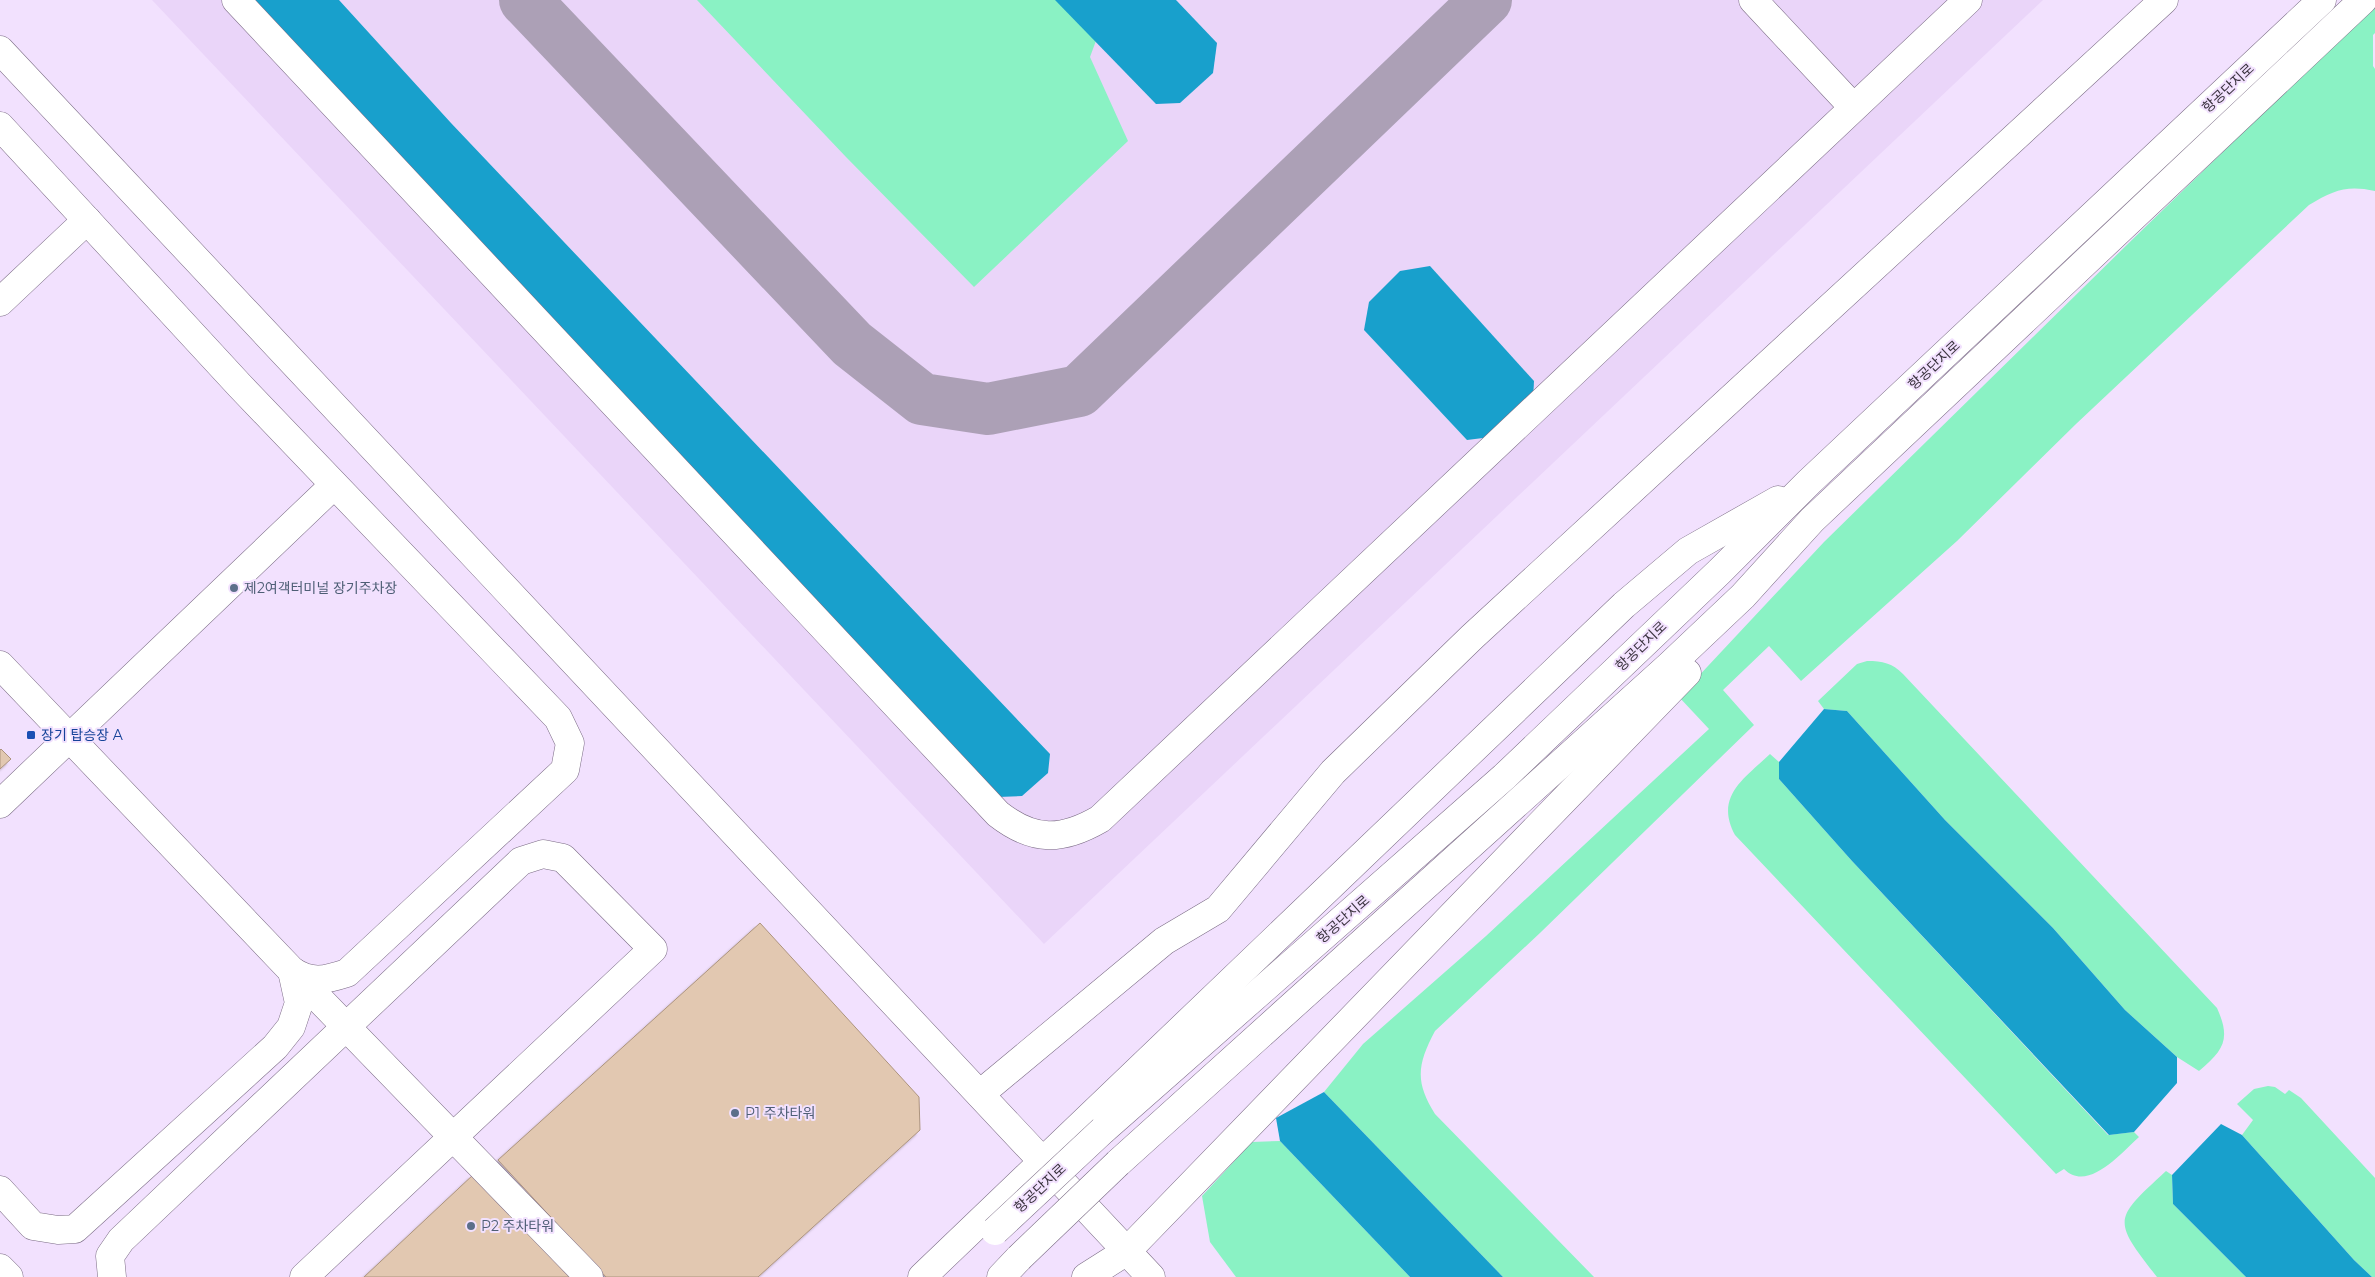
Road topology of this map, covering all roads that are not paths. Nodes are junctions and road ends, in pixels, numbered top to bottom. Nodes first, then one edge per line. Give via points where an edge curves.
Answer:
1 (236, 0) edge
2 (1752, 0) edge
3 (1968, 0) edge
4 (2164, 0) edge
5 (2322, 0) edge
6 (2363, 0) edge
7 (0, 50) edge
8 (1853, 107) junction
9 (0, 126) edge
10 (87, 220) junction
11 (0, 302) edge
12 (1809, 482) junction
13 (334, 485) junction
14 (0, 665) edge
15 (1675, 672) junction
16 (70, 738) junction
17 (0, 804) edge
18 (292, 971) junction
19 (346, 1027) junction
20 (980, 1094) junction
21 (453, 1137) junction
22 (1044, 1163) junction
23 (0, 1190) edge
24 (1127, 1251) junction
25 (0, 1268) edge
26 (9, 1277) edge
27 (112, 1277) edge
28 (304, 1277) edge
29 (590, 1277) edge
30 (922, 1277) edge
31 (948, 1277) edge
32 (1001, 1277) edge
33 (1086, 1277) edge
34 (1152, 1277) edge

1 - 8 street via 998,814 1016,828 1031,833 1079,831 1100,819
2 - 8 street
3 - 8 street
4 - 20 street via 1472,637 1333,772 1218,909 1164,941
5 - 12 street, 항공단지로
6 - 15 street, 항공단지로 via 1812,520 1748,601
7 - 20 street
9 - 10 street
10 - 11 street
10 - 13 street
12 - 22 street via 1688,550 1624,605
12 - 31 street, 항공단지로, bridge via 1504,777 1103,1130
13 - 16 street
13 - 18 street via 558,718 570,743 565,770 347,973 326,979 304,979
14 - 16 street
15 - 24 street
15 - 32 street, 항공단지로, bridge via 1118,1163
16 - 17 street
16 - 18 street
18 - 19 street
18 - 23 street via 299,1003 291,1027 274,1047 75,1229 33,1226
19 - 21 street
19 - 21 street via 522,861 543,854 563,858 653,949
19 - 27 street via 121,1240 110,1256
20 - 22 street
21 - 28 street
21 - 29 street
22 - 24 street
22 - 30 street
24 - 33 street
24 - 34 street
25 - 26 street

